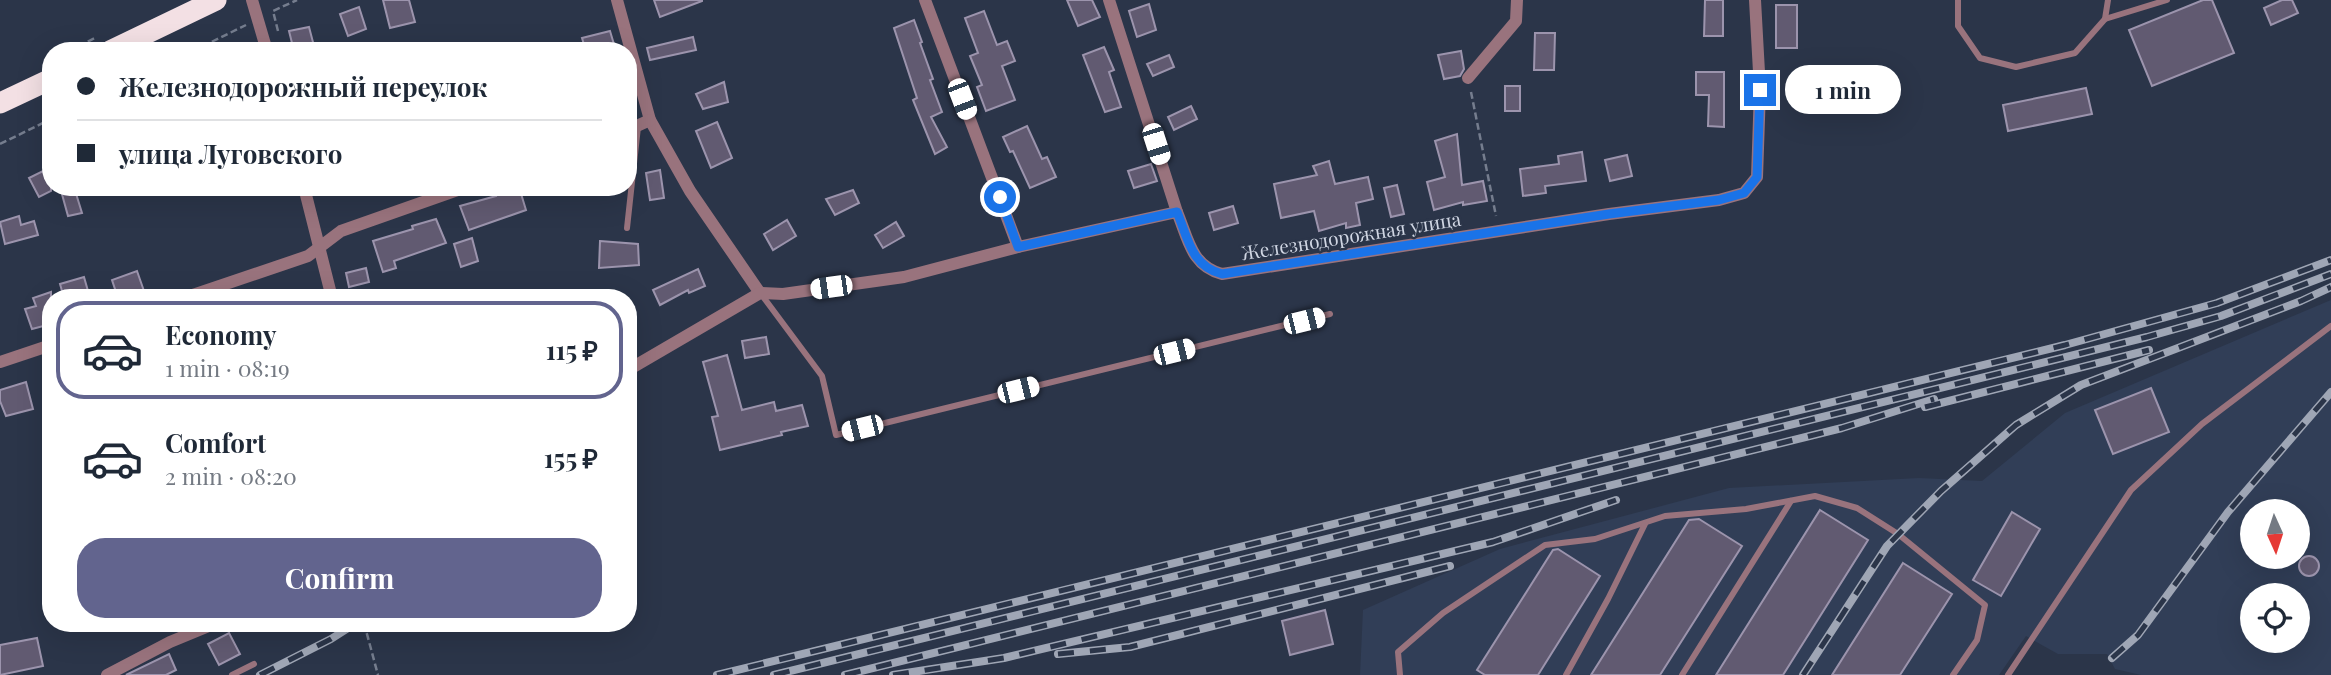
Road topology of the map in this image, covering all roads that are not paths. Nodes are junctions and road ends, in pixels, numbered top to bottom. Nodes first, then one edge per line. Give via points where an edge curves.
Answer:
1 (216, 0) edge
2 (252, 0) edge
3 (617, 0) edge
4 (925, 0) edge
5 (1109, 0) edge
6 (1517, 0) edge
7 (1755, 0) edge
8 (1958, 0) edge
9 (2108, 0) edge
10 (2166, 0) edge
11 (2105, 19) junction
12 (129, 42) edge
13 (265, 42) edge
14 (629, 42) edge
15 (637, 73) edge
16 (1468, 78) road end
17 (42, 83) edge
18 (0, 103) edge
19 (650, 120) junction
20 (637, 126) edge
21 (306, 196) edge
22 (440, 196) edge
23 (629, 196) edge
24 (1177, 212) junction
25 (627, 228) dead end
26 (318, 247) junction
27 (1018, 247) junction
28 (211, 289) edge
29 (330, 289) edge
30 (760, 293) junction
31 (1330, 314) dead end
32 (2331, 326) edge
33 (42, 348) edge
34 (0, 362) edge
35 (637, 365) edge
36 (1790, 501) junction
37 (1645, 524) junction
38 (194, 632) edge
39 (254, 664) dead end
40 (107, 675) edge
41 (232, 675) edge
42 (1400, 675) edge
43 (1566, 675) edge
44 (1682, 675) edge
45 (1953, 675) edge
46 (2008, 675) edge

1 - 12 highway
2 - 13 street
3 - 14 street
4 - 27 street
5 - 24 street, Железнодорожная улица
6 - 16 street via 1516,21
7 - 24 street, Железнодорожная улица via 1760,90 1757,177 1744,193 1222,274 1198,262
8 - 11 lane via 1958,26 1980,58 2017,67 2075,53
9 - 11 lane
10 - 11 lane
15 - 19 street
17 - 18 highway
19 - 20 street
19 - 30 street via 690,191
21 - 26 street
22 - 26 street via 341,231
23 - 25 lane
24 - 27 street
26 - 28 street via 308,256
26 - 29 street
27 - 30 street via 904,277
30 - 31 lane via 822,376 836,435
30 - 35 street
32 - 46 lane via 2202,424 2132,490
33 - 34 street
36 - 37 lane via 1665,516
36 - 44 lane
36 - 45 lane via 1815,496 1857,508 1898,534 1984,604 1977,640
37 - 42 lane via 1595,539 1545,545 1443,612 1398,652
37 - 43 lane
38 - 40 street
39 - 41 lane

